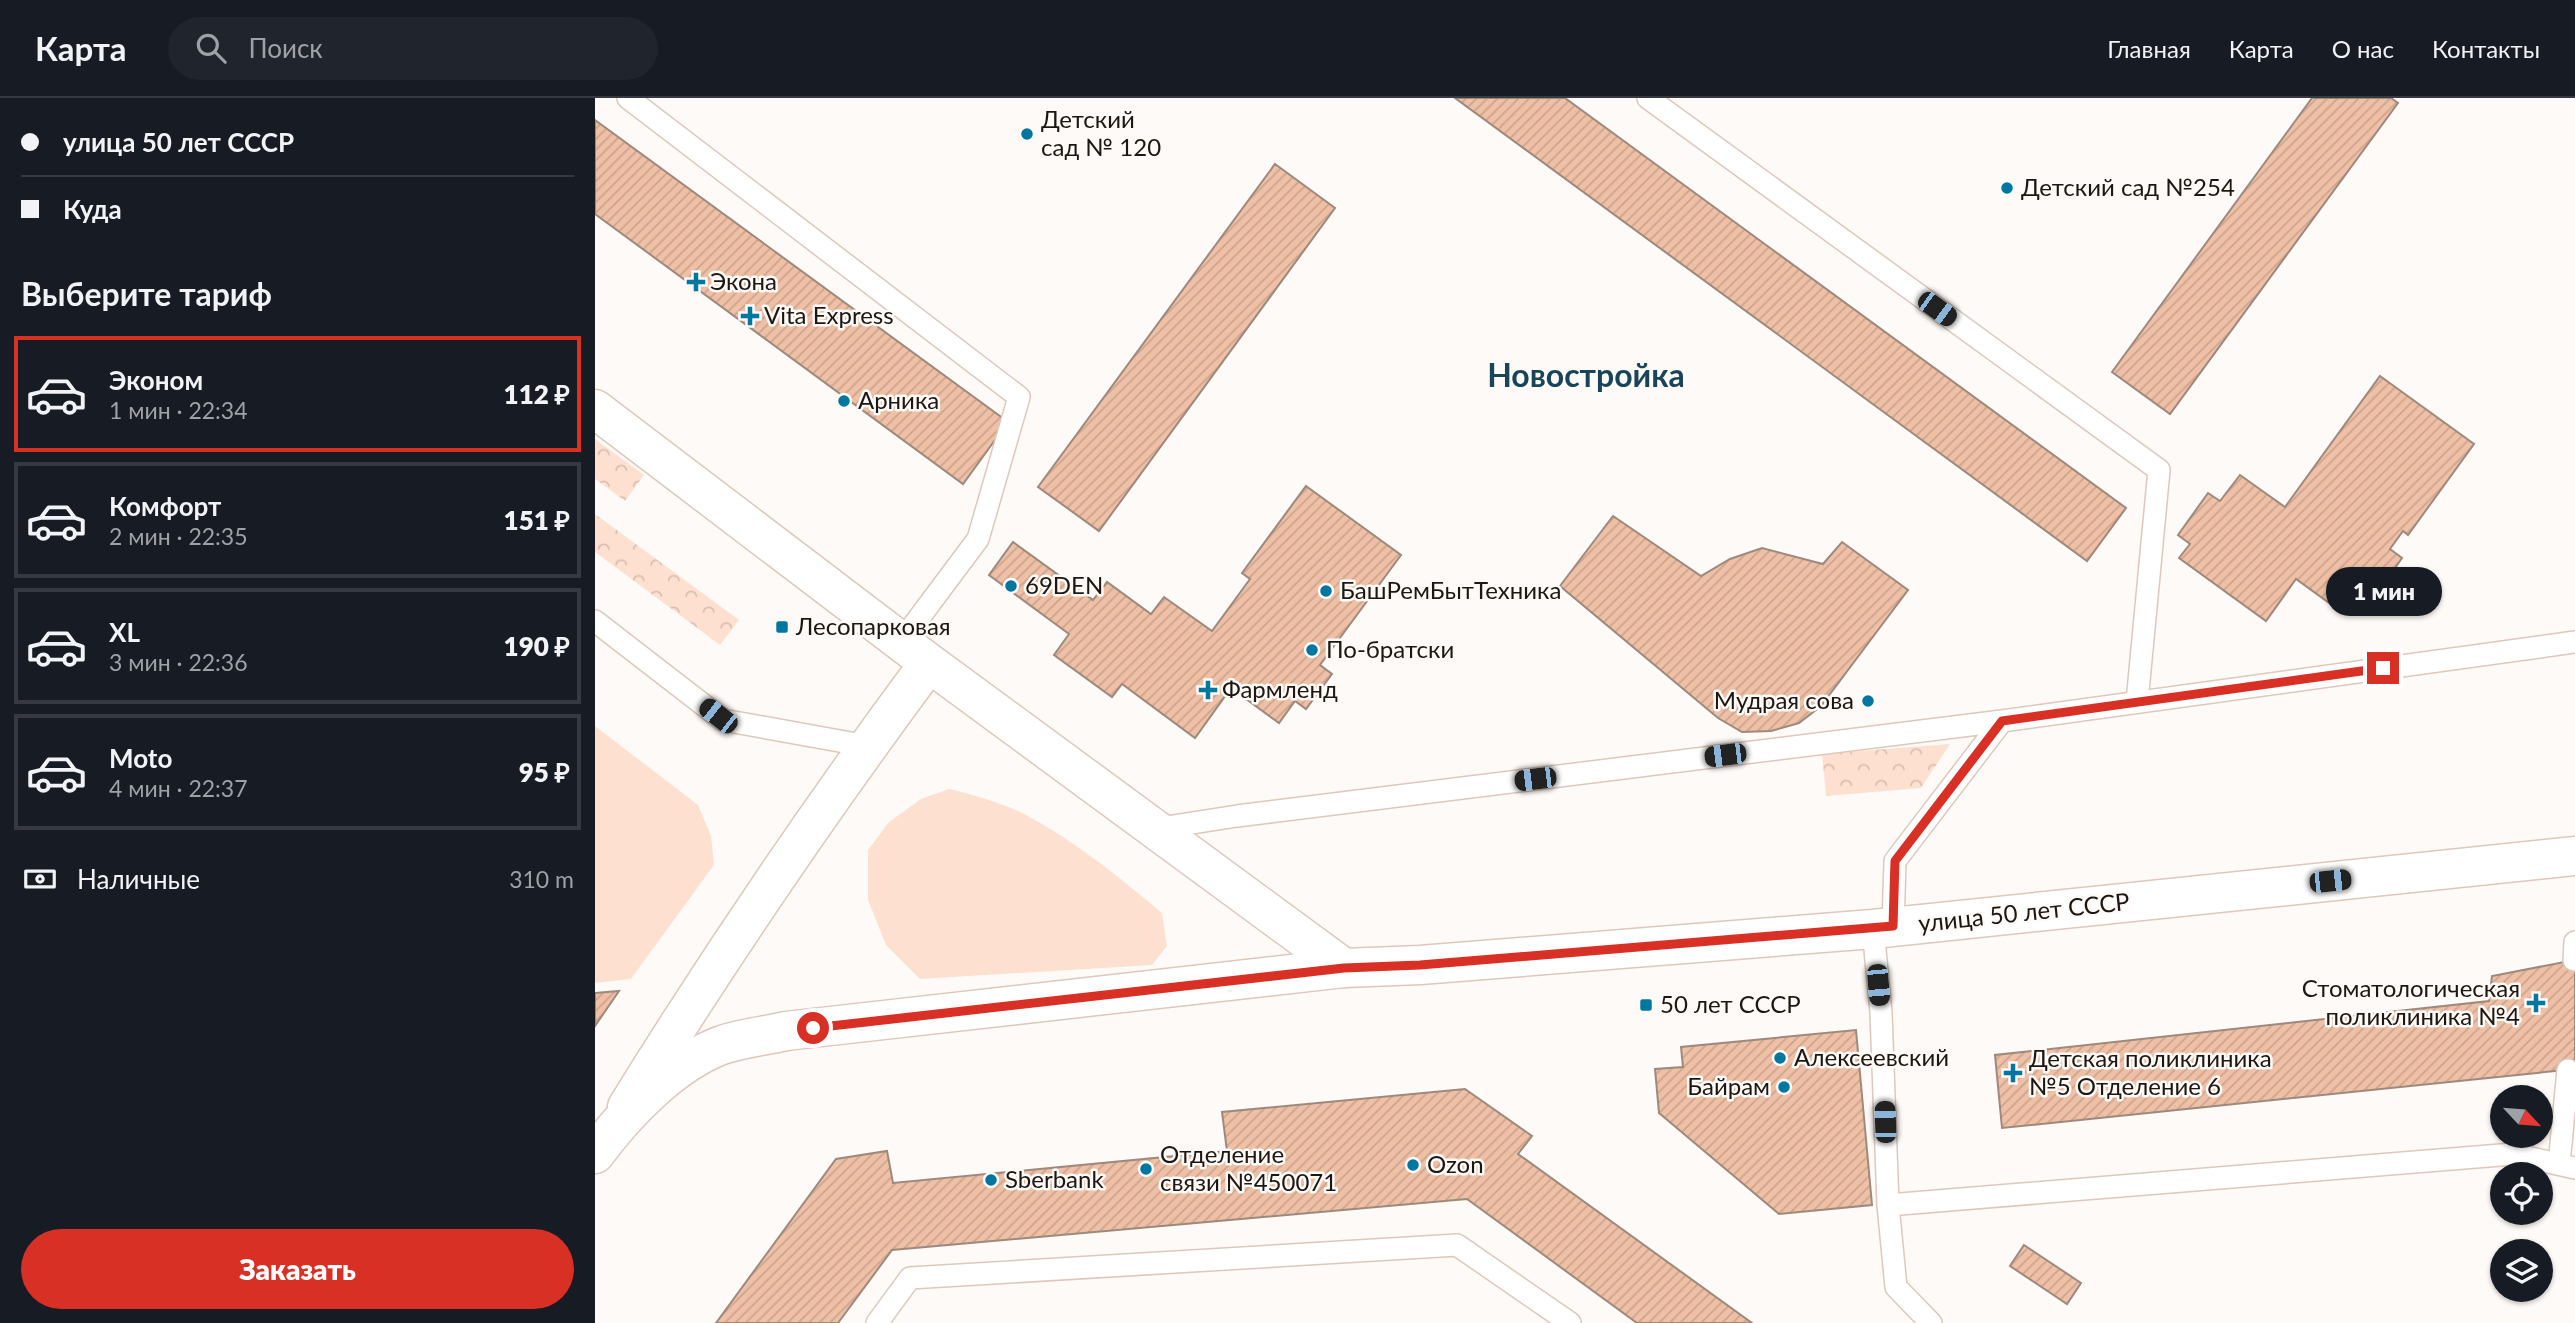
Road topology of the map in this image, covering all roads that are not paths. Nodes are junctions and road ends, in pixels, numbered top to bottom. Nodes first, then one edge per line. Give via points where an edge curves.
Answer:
1 (628, 98) edge
2 (1648, 98) edge
3 (595, 410) edge
4 (595, 621) edge
5 (2575, 642) edge
6 (915, 653) junction
7 (2137, 702) junction
8 (2002, 721) junction
9 (867, 746) junction
10 (1154, 829) junction
11 (2575, 856) edge
12 (1883, 928) junction
13 (1344, 968) junction
14 (2568, 1070) dead end
15 (605, 1141) edge
16 (2567, 1166) edge
17 (1888, 1205) junction
18 (877, 1323) edge
19 (1570, 1323) edge
20 (1931, 1323) edge

1 - 6 lane via 1019,397 978,539
2 - 7 lane via 2159,470
3 - 6 main road
4 - 9 lane via 723,720
5 - 7 lane
6 - 9 main road
6 - 10 main road
7 - 8 lane
8 - 10 lane
8 - 12 lane via 1895,861
9 - 15 main road via 703,984
10 - 13 main road
11 - 12 main road, улица 50 лет СССР
12 - 13 main road, улица 50 лет СССР
12 - 17 lane via 1881,1012
13 - 15 main road, улица 50 лет СССР via 786,1031 721,1045 675,1070
14 - 16 lane
16 - 17 lane via 2513,1154
17 - 20 lane via 1896,1287
18 - 19 lane via 910,1278 1457,1245

